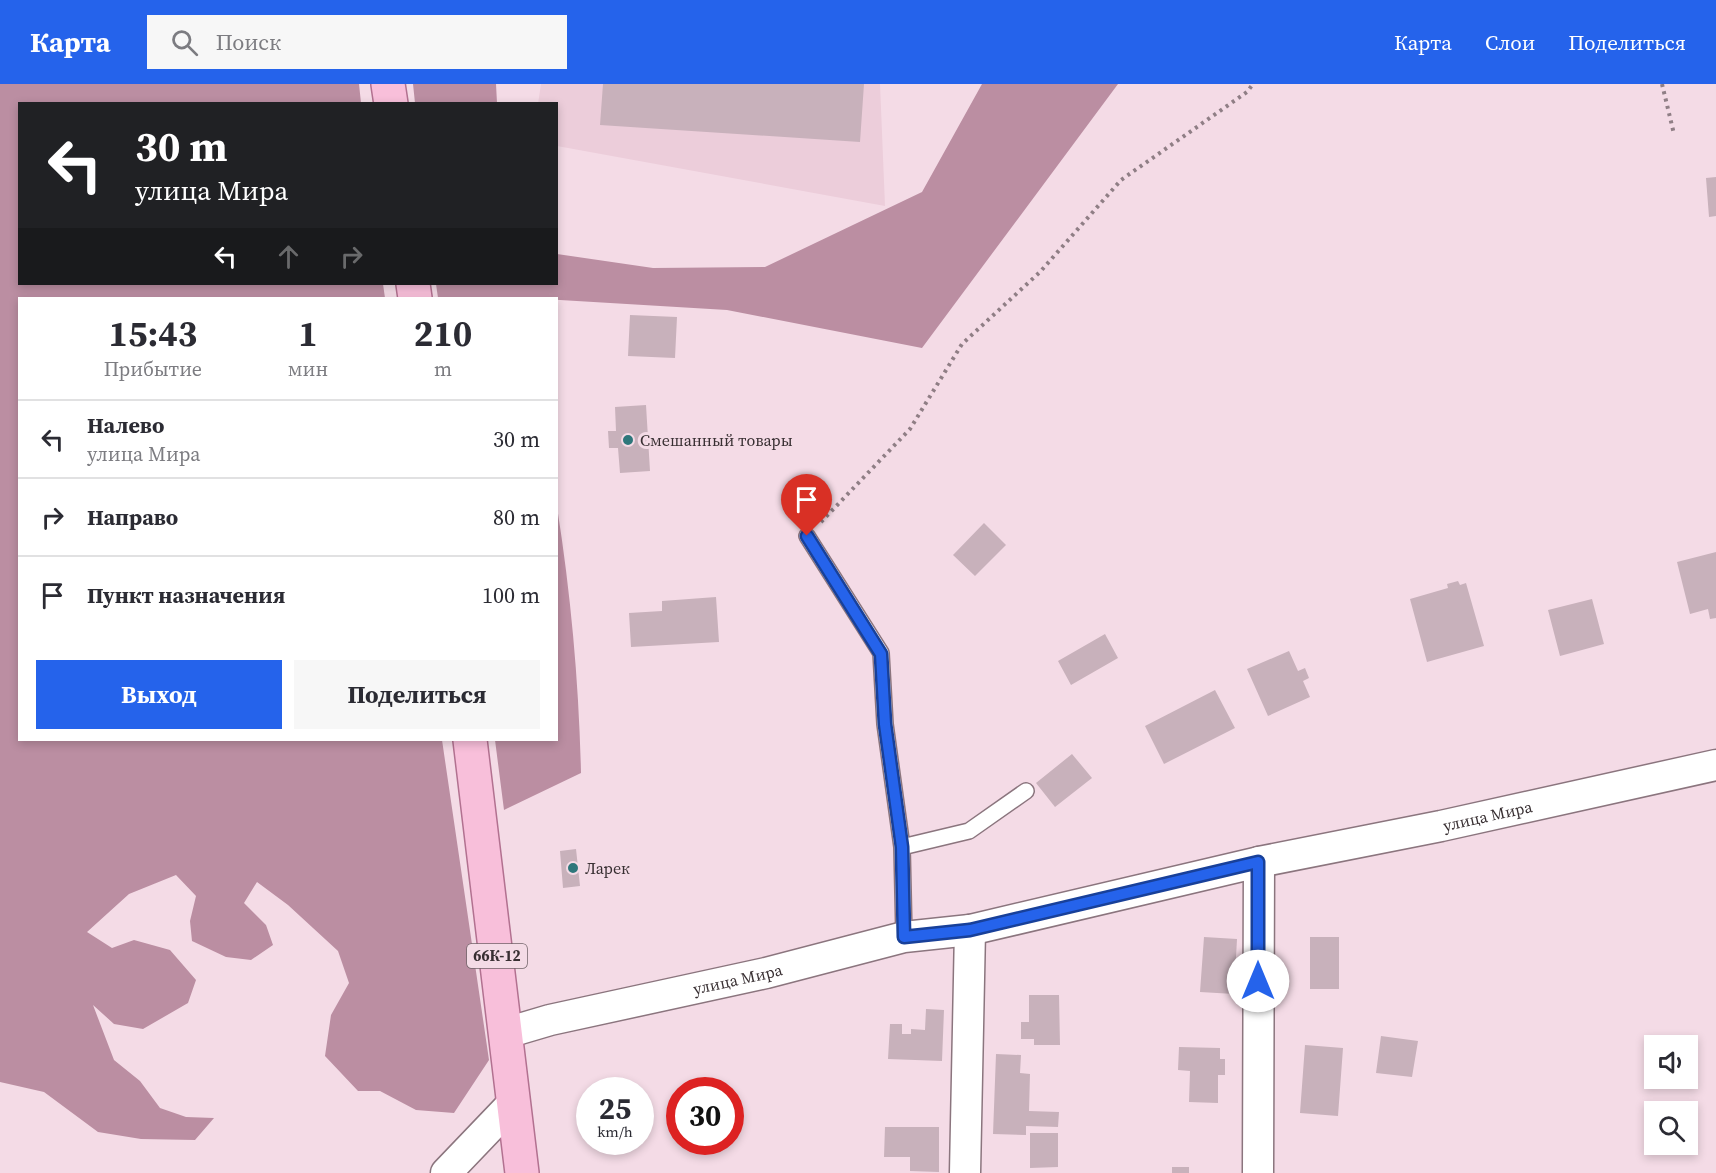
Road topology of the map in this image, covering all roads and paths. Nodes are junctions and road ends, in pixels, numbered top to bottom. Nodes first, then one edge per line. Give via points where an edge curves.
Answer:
1 (388, 84) edge
2 (1253, 84) edge
3 (1662, 84) edge
4 (391, 102) edge
5 (1674, 134) dead end
6 (807, 536) joint
7 (470, 741) edge
8 (1716, 765) edge
9 (1026, 791) dead end
10 (902, 847) junction
11 (1258, 862) junction
12 (970, 930) junction
13 (904, 937) junction
14 (506, 1033) junction
15 (513, 1103) junction
16 (446, 1173) edge
17 (522, 1173) edge
18 (965, 1173) edge
19 (1258, 1173) edge

1 - 4 main road
2 - 6 path via 1121,180 1040,272 962,344 910,429
3 - 5 path
6 - 10 lane via 881,654 885,724
7 - 14 main road, 66К-12
8 - 11 street, улица Мира
9 - 10 lane via 969,831
10 - 13 lane
11 - 12 street, улица Мира
11 - 19 street
12 - 13 street, улица Мира
12 - 18 street
13 - 14 street, улица Мира
14 - 15 main road, 66К-12
15 - 16 street
15 - 17 main road, 66К-12

